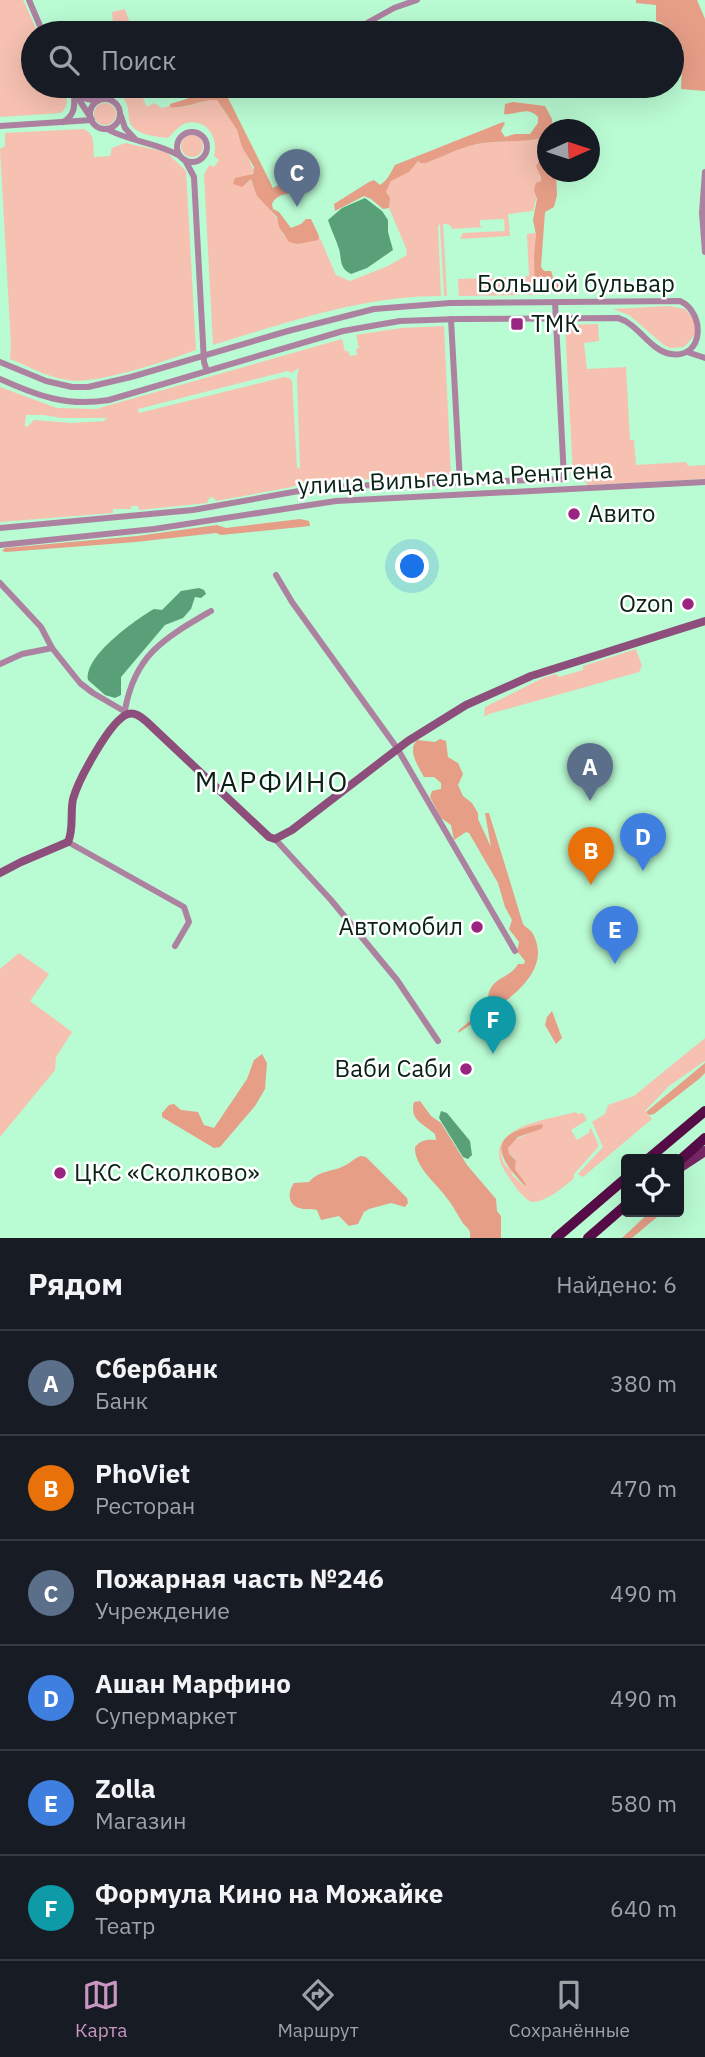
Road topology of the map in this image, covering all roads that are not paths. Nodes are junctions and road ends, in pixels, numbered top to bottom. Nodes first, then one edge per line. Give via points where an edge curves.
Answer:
1 (29, 0) edge
2 (417, 0) edge
3 (392, 5) edge
4 (38, 21) edge
5 (367, 21) edge
6 (72, 98) edge
7 (77, 98) edge
8 (83, 98) edge
9 (97, 101) junction
10 (120, 112) junction
11 (91, 119) junction
12 (62, 122) junction
13 (0, 126) edge
14 (107, 129) junction
15 (136, 140) junction
16 (179, 140) junction
17 (162, 145) junction
18 (183, 158) junction
19 (202, 158) junction
20 (705, 172) edge
21 (194, 177) junction
22 (705, 252) edge
23 (555, 302) junction
24 (696, 312) junction
25 (555, 318) junction
26 (451, 319) junction
27 (705, 319) edge
28 (687, 352) junction
29 (204, 355) junction
30 (705, 358) edge
31 (0, 362) edge
32 (206, 371) junction
33 (29, 374) junction
34 (0, 379) edge
35 (24, 389) junction
36 (705, 482) edge
37 (460, 483) junction
38 (0, 528) edge
39 (0, 545) edge
40 (276, 575) dead end
41 (0, 583) edge
42 (211, 611) dead end
43 (705, 621) edge
44 (52, 648) junction
45 (0, 664) edge
46 (127, 712) junction
47 (397, 748) junction
48 (275, 839) junction
49 (68, 842) junction
50 (0, 873) edge
51 (175, 946) dead end
52 (515, 951) dead end
53 (438, 1041) dead end
54 (705, 1111) edge
55 (705, 1140) edge
56 (705, 1151) edge
57 (654, 1154) edge
58 (684, 1157) edge
59 (684, 1165) edge
60 (621, 1182) edge
61 (621, 1210) edge
62 (557, 1237) edge
63 (588, 1238) edge

1 - 4 street
2 - 3 street
3 - 5 street
6 - 12 street via 74,111
7 - 11 street
8 - 9 street
9 - 10 street via 111,101
9 - 11 street
10 - 14 street via 117,123
10 - 15 street via 125,128
11 - 12 street
11 - 14 street
12 - 13 street
14 - 15 street
15 - 17 street
16 - 17 street
16 - 18 street
16 - 19 street via 189,132 201,134 208,146
17 - 18 street
18 - 19 street via 194,162
18 - 21 street
19 - 21 street
20 - 22 street
21 - 29 street
23 - 24 street, Большой бульвар via 680,301
23 - 25 street
23 - 29 street, Большой бульвар via 374,309
24 - 27 street
24 - 28 street, Большой бульвар via 701,335
25 - 26 street, Большой бульвар
25 - 28 street, Большой бульвар via 618,318 632,324 663,352
25 - 37 street, улица Вильгельма Рентгена via 564,479
26 - 32 street, Большой бульвар via 352,329
26 - 37 street
28 - 30 street
29 - 32 street
29 - 33 street, Большой бульвар via 88,387 60,385
31 - 33 street, Большой бульвар
32 - 35 street, Большой бульвар via 86,404
33 - 35 street
34 - 35 street, Большой бульвар
36 - 39 street, улица Вильгельма Рентгена via 336,501 154,529
37 - 38 street, улица Вильгельма Рентгена via 326,488 193,510
40 - 47 street
41 - 44 street via 41,627
42 - 46 street via 174,632 145,658 129,691
43 - 47 street via 531,677 466,705
44 - 45 street
44 - 46 street via 80,683
46 - 48 street via 147,722
46 - 49 street via 101,744 76,789
47 - 48 street
47 - 52 street
48 - 53 street via 397,980
49 - 50 street
49 - 51 street via 184,907 189,922
54 - 57 highway
55 - 58 highway
56 - 59 main road
60 - 62 highway
61 - 63 highway

